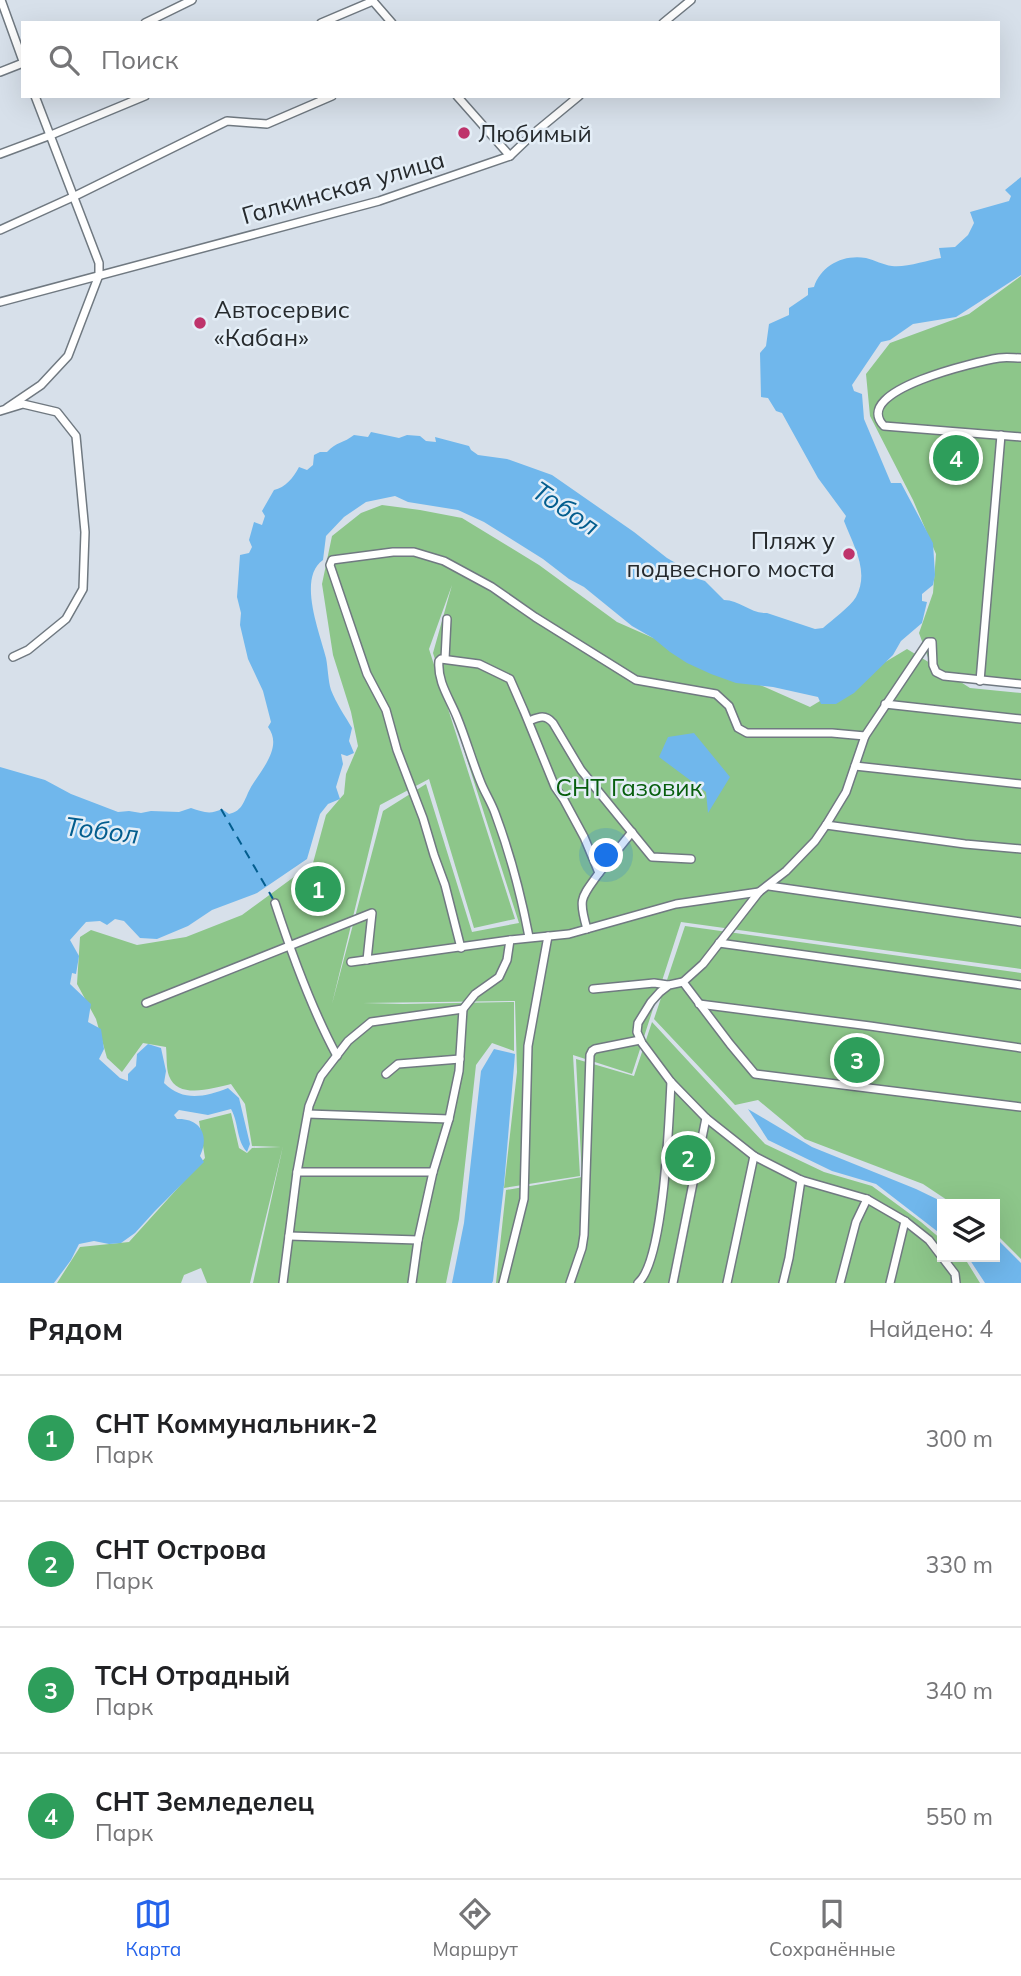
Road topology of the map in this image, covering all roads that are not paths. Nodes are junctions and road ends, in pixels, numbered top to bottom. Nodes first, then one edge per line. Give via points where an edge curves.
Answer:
1 (1, 0) edge
2 (192, 0) edge
3 (691, 0) edge
4 (373, 1) edge
5 (149, 21) edge
6 (326, 21) edge
7 (390, 21) edge
8 (665, 21) edge
9 (21, 56) edge
10 (21, 63) edge
11 (0, 72) edge
12 (36, 98) edge
13 (140, 98) edge
14 (327, 98) edge
15 (459, 98) edge
16 (577, 98) edge
17 (51, 135) junction
18 (0, 154) edge
19 (510, 156) junction
20 (75, 196) junction
21 (0, 230) edge
22 (99, 275) junction
23 (0, 302) edge
24 (1021, 358) edge
25 (4, 409) edge
26 (1001, 435) junction
27 (1021, 437) edge
28 (447, 619) dead end
29 (13, 657) dead end
30 (445, 659) junction
31 (980, 681) junction
32 (1021, 684) edge
33 (885, 704) junction
34 (1021, 719) edge
35 (529, 721) junction
36 (865, 736) junction
37 (855, 766) junction
38 (1021, 784) edge
39 (826, 825) junction
40 (632, 832) junction
41 (1021, 849) edge
42 (691, 859) dead end
43 (599, 873) junction
44 (769, 886) junction
45 (759, 892) junction
46 (275, 903) dead end
47 (1021, 922) edge
48 (587, 929) junction
49 (548, 936) junction
50 (529, 937) junction
51 (510, 940) junction
52 (719, 943) junction
53 (289, 946) junction
54 (461, 948) junction
55 (367, 960) junction
56 (351, 962) dead end
57 (683, 982) junction
58 (668, 985) junction
59 (1021, 985) edge
60 (593, 989) dead end
61 (146, 1003) dead end
62 (699, 1004) junction
63 (463, 1009) junction
64 (640, 1040) junction
65 (1021, 1048) edge
66 (337, 1056) junction
67 (460, 1059) junction
68 (386, 1074) dead end
69 (671, 1082) junction
70 (1021, 1108) edge
71 (308, 1114) junction
72 (706, 1118) junction
73 (449, 1119) junction
74 (754, 1156) junction
75 (297, 1172) junction
76 (433, 1172) junction
77 (801, 1180) junction
78 (867, 1199) junction
79 (905, 1221) junction
80 (289, 1236) junction
81 (418, 1240) junction
82 (283, 1283) edge
83 (412, 1283) edge
84 (503, 1283) edge
85 (570, 1283) edge
86 (638, 1283) edge
87 (673, 1283) edge
88 (727, 1283) edge
89 (783, 1283) edge
90 (840, 1283) edge
91 (890, 1283) edge
92 (956, 1283) edge

1 - 9 street
2 - 5 street
3 - 8 street
4 - 6 street
4 - 7 street
10 - 11 street
12 - 17 street
13 - 17 street
14 - 20 street via 267,124 226,121
15 - 19 street
16 - 19 street, Галкинская улица
17 - 18 street
17 - 20 street
19 - 22 street, Галкинская улица via 379,201
20 - 21 street
20 - 22 street
22 - 23 street, Галкинская улица
22 - 25 street via 68,356 41,385
24 - 26 street via 1000,358 913,382 889,396 879,411 884,426
25 - 29 street via 23,404 58,412 76,436 85,531 83,589 66,619
26 - 27 street
26 - 31 street
28 - 30 street
30 - 35 street via 479,664 510,679
30 - 50 street via 439,661 441,682 494,810
31 - 32 street
31 - 33 street via 936,672 932,642 928,642
33 - 34 street
33 - 36 street
35 - 40 street via 548,717 581,770
35 - 43 street via 555,787
36 - 37 street
36 - 54 street via 747,733 738,728 729,706 716,694 636,680 444,561 414,552 332,560 367,674 386,710 446,885
37 - 38 street
37 - 39 street
39 - 41 street
39 - 44 street
40 - 42 street via 655,858
40 - 43 street
43 - 48 street via 581,898
44 - 45 street
44 - 47 street
45 - 48 street via 676,904
45 - 52 street
46 - 53 street
48 - 49 street
49 - 50 street
49 - 84 street via 528,1046 524,1199
50 - 51 street
51 - 54 street
51 - 63 street via 499,977
52 - 57 street
52 - 59 street
53 - 55 street via 372,913
53 - 61 street
53 - 66 street
54 - 55 street
55 - 56 street
57 - 58 street
57 - 62 street
58 - 60 street
58 - 64 street via 638,1023
62 - 65 street
62 - 70 street via 755,1073
63 - 66 street via 372,1022
63 - 67 street
64 - 69 street
64 - 85 street via 596,1049 590,1055 584,1235
66 - 71 street via 321,1076
67 - 68 street via 398,1064
67 - 73 street
69 - 72 street
69 - 86 street via 664,1191 646,1274
71 - 73 street
71 - 75 street
72 - 74 street
72 - 87 street
73 - 76 street
74 - 77 street
74 - 88 street
75 - 76 street
75 - 80 street
76 - 81 street
77 - 78 street
77 - 89 street
78 - 79 street
78 - 90 street
79 - 91 street
79 - 92 street via 929,1240 955,1273
80 - 81 street
80 - 82 street
81 - 83 street

